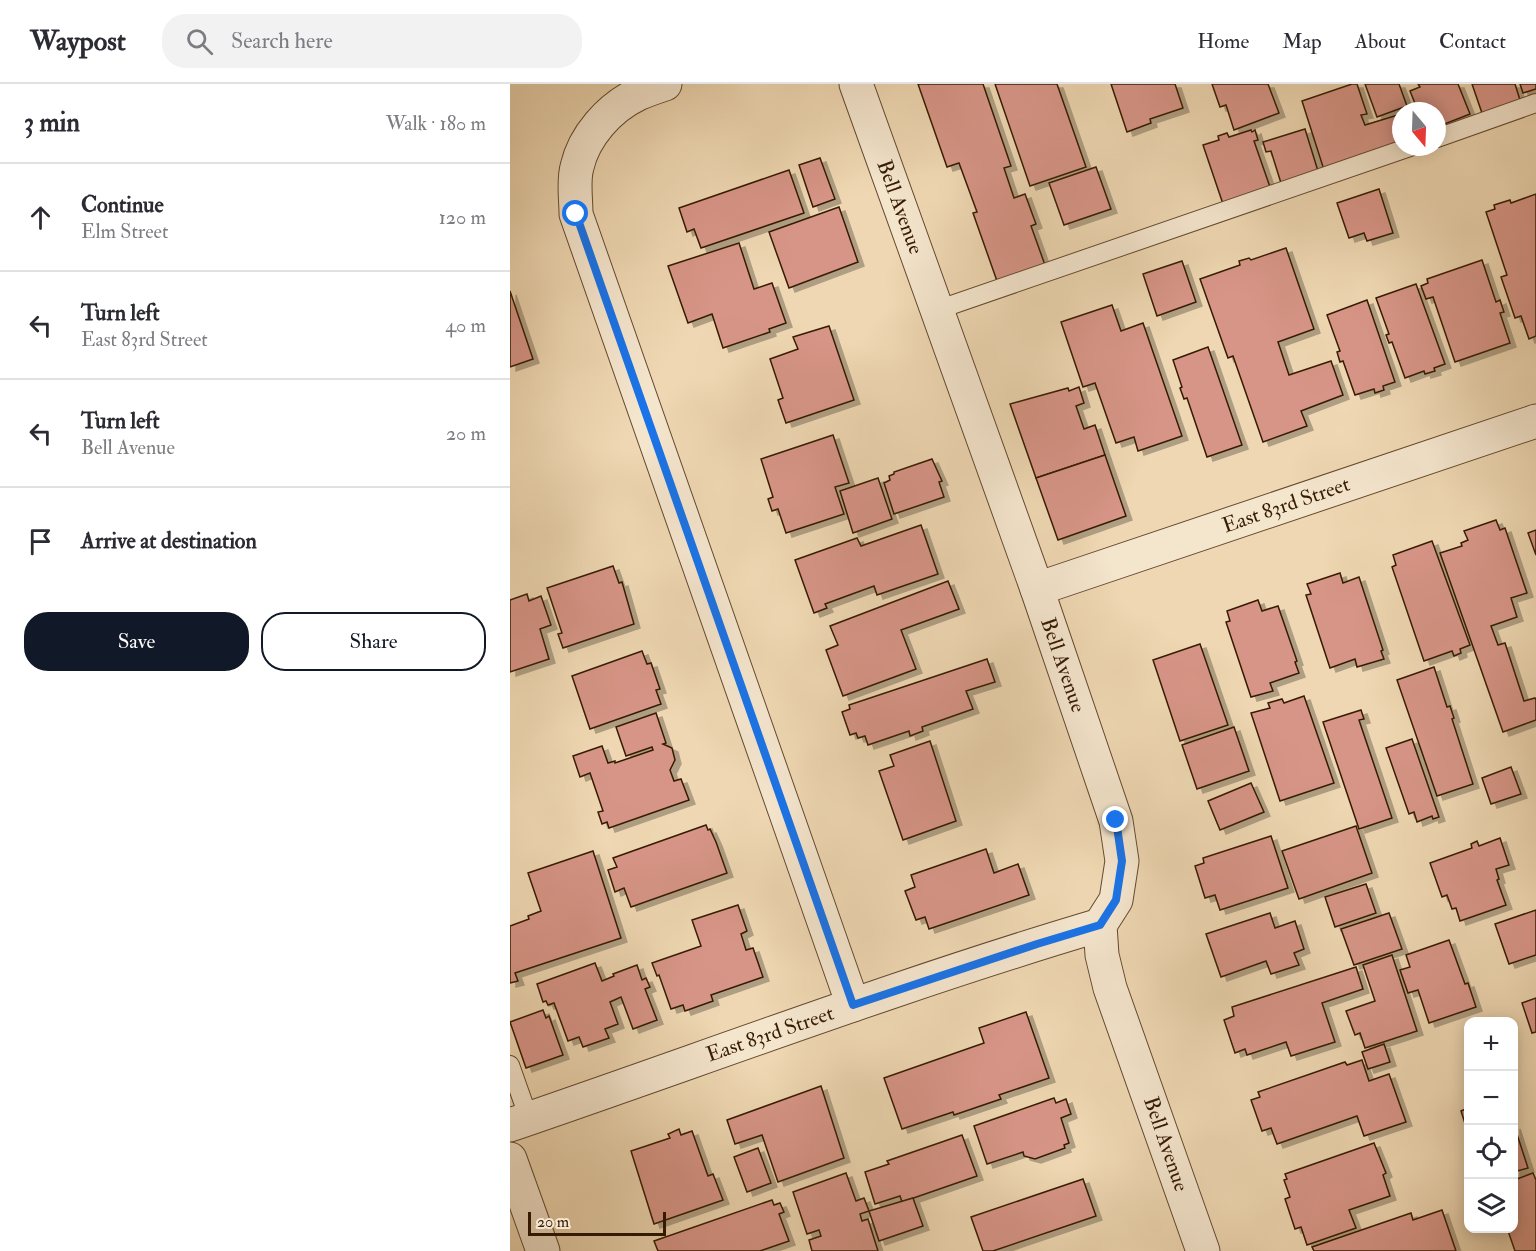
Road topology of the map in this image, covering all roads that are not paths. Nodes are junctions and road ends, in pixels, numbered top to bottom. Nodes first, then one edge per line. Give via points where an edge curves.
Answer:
1 (665, 84) edge
2 (856, 84) edge
3 (619, 94) edge
4 (1536, 103) edge
5 (1446, 135) edge
6 (1392, 153) edge
7 (937, 310) junction
8 (1536, 421) edge
9 (1037, 589) junction
10 (1100, 925) junction
11 (853, 1005) junction
12 (510, 1065) edge
13 (519, 1122) edge
14 (510, 1159) edge
15 (543, 1251) edge
16 (1203, 1251) edge

1 - 3 street via 638,94
2 - 7 street, Bell Avenue
3 - 11 street via 586,142 576,169 576,214
4 - 5 lane
6 - 7 lane
7 - 9 street, Bell Avenue
8 - 9 street, East 83rd Street
9 - 10 street, Bell Avenue via 1116,820 1122,861 1116,900
10 - 11 street, East 83rd Street
10 - 16 street, Bell Avenue via 1110,988
11 - 13 street, East 83rd Street
12 - 13 lane
14 - 15 street

